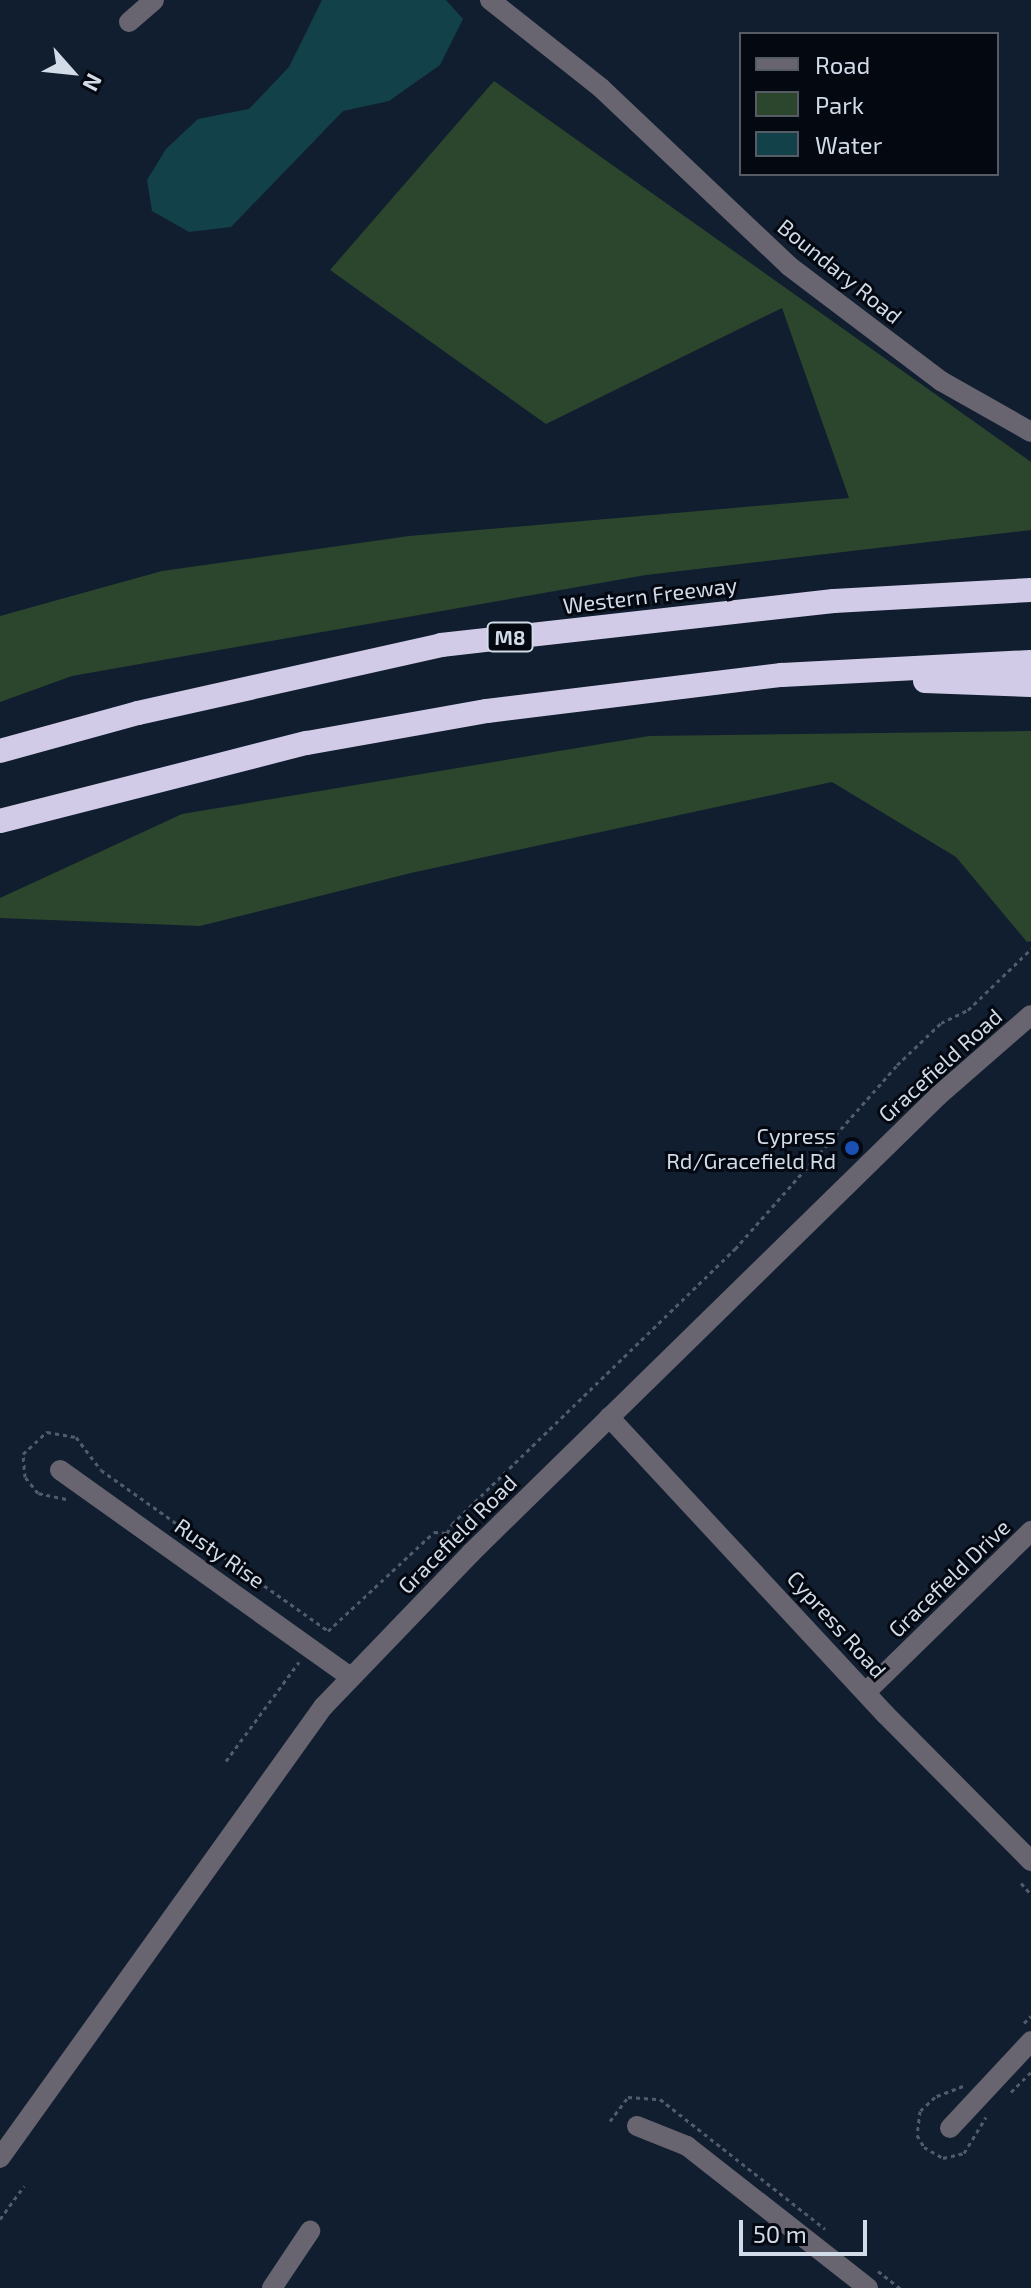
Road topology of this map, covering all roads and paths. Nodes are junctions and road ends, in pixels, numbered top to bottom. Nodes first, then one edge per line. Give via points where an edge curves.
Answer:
1 (154, 0) edge
2 (490, 0) edge
3 (129, 22) dead end
4 (1031, 432) edge
5 (1031, 588) edge
6 (1031, 662) edge
7 (782, 675) junction
8 (1031, 685) edge
9 (0, 751) edge
10 (0, 821) edge
11 (1031, 949) edge
12 (1031, 1015) edge
13 (609, 1417) junction
14 (60, 1470) dead end
15 (1031, 1531) edge
16 (456, 1568) junction
17 (350, 1677) junction
18 (866, 1692) junction
19 (1031, 1861) edge
20 (1021, 1883) dead end
21 (1031, 1894) edge
22 (1031, 2041) edge
23 (637, 2126) dead end
24 (950, 2128) dead end
25 (0, 2158) edge
26 (24, 2186) dead end
27 (0, 2219) edge
28 (310, 2231) dead end
29 (272, 2288) edge
30 (868, 2288) edge

1 - 3 street
2 - 4 street, Boundary Road via 601,88 789,266 941,381
5 - 9 highway, Western Freeway / M8 via 971,596 834,601 441,645 138,713
6 - 7 highway
7 - 8 highway
7 - 10 highway via 487,711 307,743
11 - 16 path via 968,1010 941,1023 897,1065 735,1249 452,1524 447,1533
12 - 13 street, Gracefield Road via 938,1096
13 - 16 street, Gracefield Road
13 - 18 street, Cypress Road
14 - 17 street, Rusty Rise
15 - 18 street, Gracefield Drive
16 - 17 street, Gracefield Road
17 - 25 street, Gracefield Road via 283,1759
18 - 19 street, Cypress Road
20 - 21 path
22 - 24 street
23 - 30 street via 683,2143
26 - 27 path
28 - 29 street

